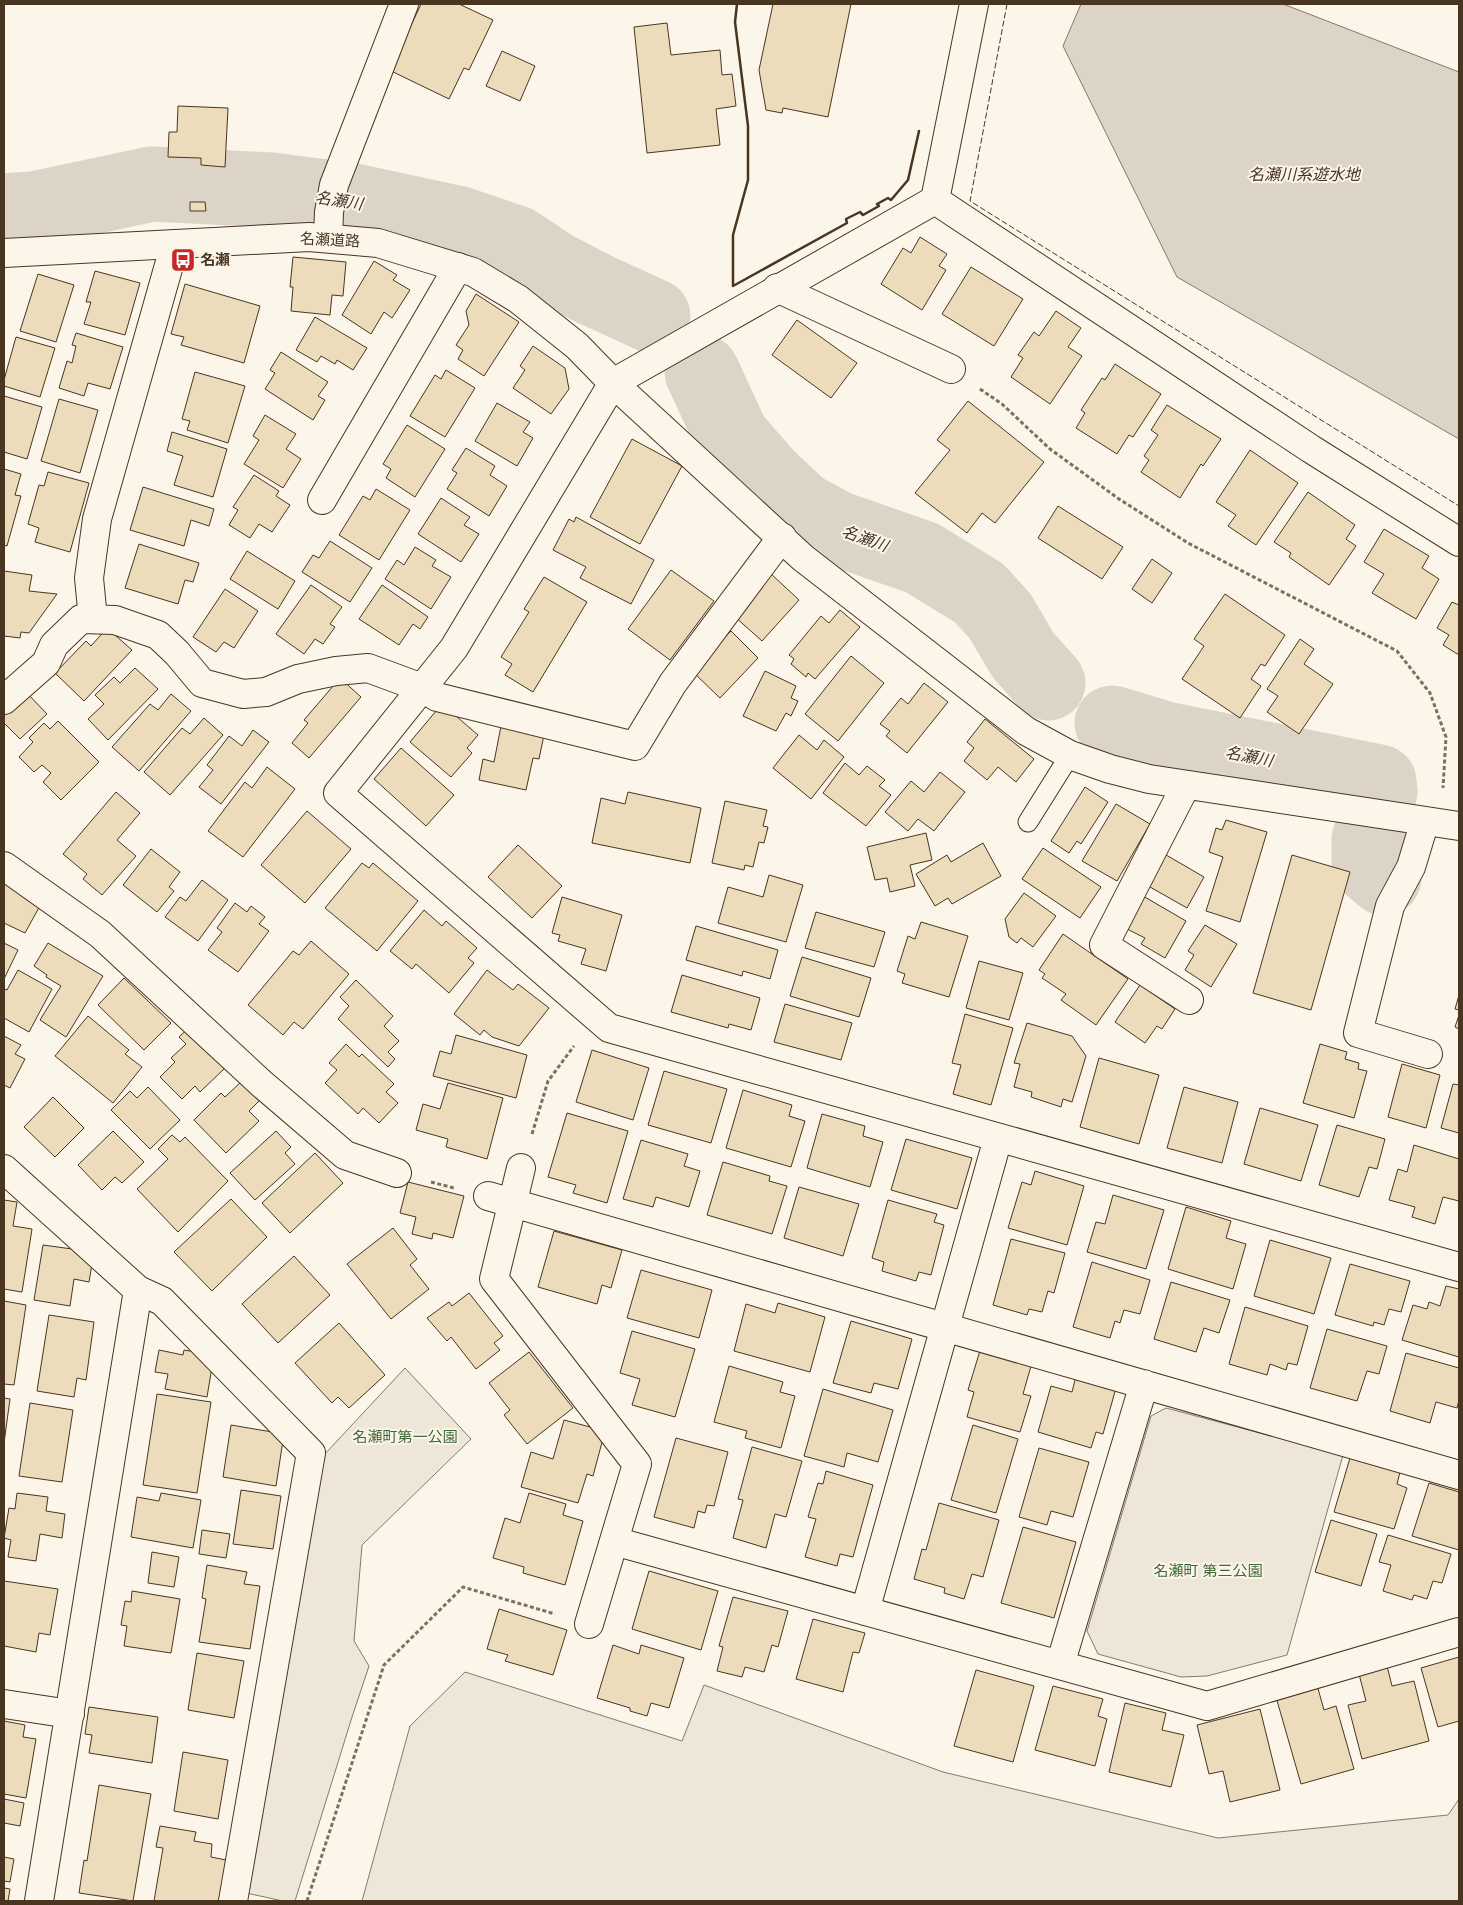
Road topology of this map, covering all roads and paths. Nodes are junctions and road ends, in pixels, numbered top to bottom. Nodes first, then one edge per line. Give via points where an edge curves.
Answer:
1 (404, 4) edge
2 (974, 4) edge
3 (935, 200) junction
4 (328, 238) junction
5 (174, 244) junction
6 (4, 253) edge
7 (458, 267) junction
8 (777, 288) junction
9 (951, 369) joint
10 (613, 383) junction
11 (322, 500) dead end
12 (782, 538) junction
13 (1459, 542) edge
14 (93, 619) junction
15 (422, 688) junction
16 (4, 700) edge
17 (1070, 755) junction
18 (1186, 785) junction
19 (1028, 822) dead end
20 (1442, 823) edge
21 (4, 866) edge
22 (1189, 1000) dead end
23 (590, 1027) junction
24 (1428, 1054) dead end
25 (998, 1138) junction
26 (521, 1168) joint
27 (4, 1169) edge
28 (398, 1173) joint
29 (500, 1200) junction
30 (1459, 1267) edge
31 (138, 1290) junction
32 (944, 1327) junction
33 (1144, 1384) junction
34 (1459, 1475) edge
35 (614, 1541) junction
36 (865, 1611) junction
37 (589, 1624) joint
38 (1459, 1632) edge
39 (1060, 1665) junction
40 (4, 1704) edge
41 (70, 1714) junction
42 (39, 1901) edge
43 (233, 1901) edge
44 (307, 1901) edge

1 - 4 street via 331,198
2 - 3 street
3 - 8 street
3 - 13 street via 1303,444
4 - 5 street, 名瀬道路
4 - 7 street, 名瀬道路 via 378,243
5 - 6 street, 名瀬道路
5 - 14 street via 97,519 90,578
7 - 10 street, 名瀬道路 via 473,272 518,299 577,346
7 - 11 street
8 - 9 street
8 - 10 street
9 - 20 path via 1002,404 1050,449 1119,500 1188,543 1397,651 1430,693 1446,737
10 - 12 street, 名瀬道路
10 - 15 street via 454,648
12 - 15 street via 672,683 635,746 437,697
12 - 17 street, 名瀬道路 via 803,558 1026,731
14 - 15 street via 115,620 158,634 202,683 243,694 266,692 298,679 336,671 368,668
14 - 16 street via 80,619 54,645 46,663
15 - 23 street via 338,792
17 - 18 street, 名瀬道路 via 1110,769
17 - 19 lane
18 - 20 street, 名瀬道路
18 - 22 street via 1104,946
20 - 24 street via 1411,867 1390,906 1358,1034
21 - 28 street via 100,934 262,1084 345,1155
23 - 25 street via 609,1028
23 - 26 path via 548,1081
25 - 30 street
25 - 32 street
26 - 29 street
27 - 31 street
28 - 29 path
29 - 32 street
29 - 35 street via 494,1279 638,1464
31 - 41 street
31 - 43 street via 162,1301 312,1453
32 - 33 street
32 - 36 street
33 - 34 street
33 - 39 street
35 - 36 street
35 - 37 street
36 - 39 street
37 - 44 path via 463,1587 384,1665
38 - 39 street via 1207,1706
40 - 41 street
41 - 42 street

